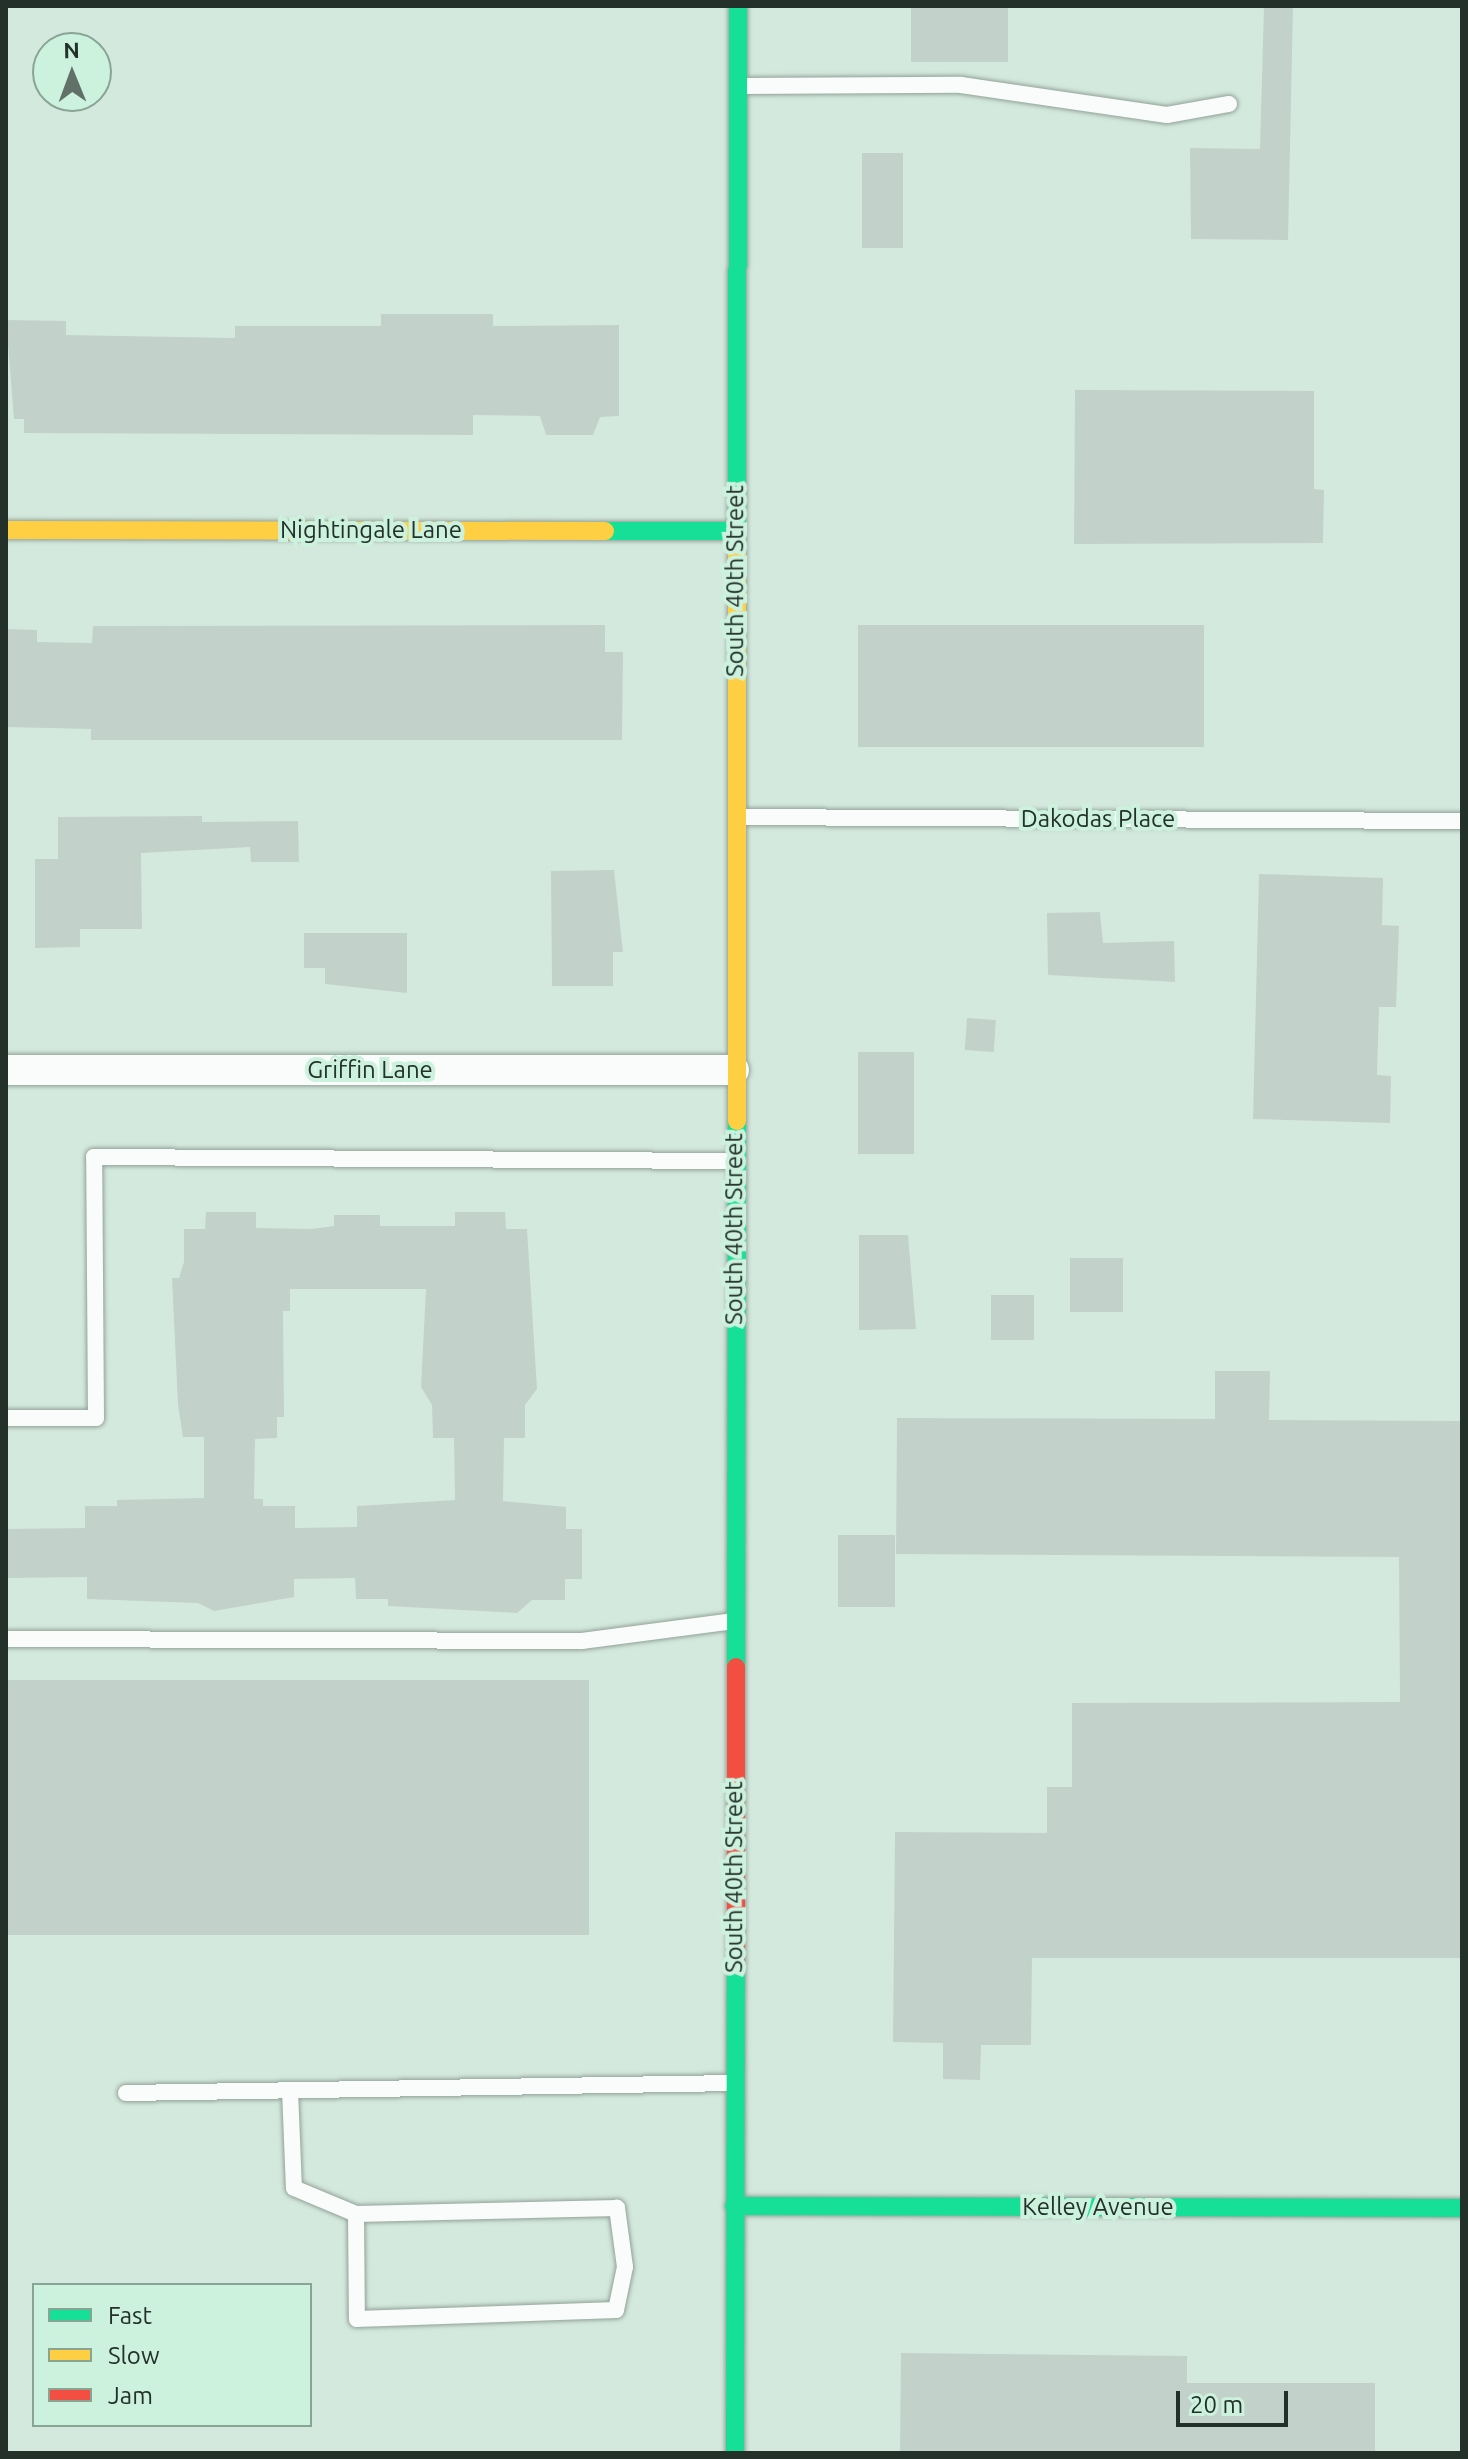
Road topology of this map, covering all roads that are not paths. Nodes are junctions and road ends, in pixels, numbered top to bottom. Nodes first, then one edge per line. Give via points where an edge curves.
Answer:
1 (738, 6) edge
2 (737, 86) junction
3 (1229, 104) dead end
4 (6, 530) edge
5 (735, 531) junction
6 (735, 817) junction
7 (1462, 821) edge
8 (6, 1070) edge
9 (734, 1070) junction
10 (734, 1161) junction
11 (6, 1418) edge
12 (734, 1621) junction
13 (6, 1639) edge
14 (734, 2083) junction
15 (290, 2090) junction
16 (126, 2093) dead end
17 (734, 2206) junction
18 (1462, 2208) edge
19 (356, 2214) junction
20 (735, 2453) edge

1 - 2 street, South 40th Street
2 - 3 lane via 961,85 1167,115
2 - 5 street, South 40th Street
4 - 5 street, Nightingale Lane
5 - 6 street, South 40th Street
6 - 7 lane, Dakodas Place
6 - 9 street, South 40th Street
8 - 9 street, Griffin Lane
9 - 10 street, South 40th Street
10 - 11 lane via 94,1157 96,1418
10 - 12 street, South 40th Street
12 - 13 lane via 582,1641
12 - 14 street, South 40th Street
14 - 15 lane
14 - 17 street, South 40th Street
15 - 16 lane
15 - 19 lane via 294,2188
17 - 18 street, Kelley Avenue
17 - 20 street, South 40th Street
19 - 19 lane via 357,2319 616,2310 625,2267 617,2208

